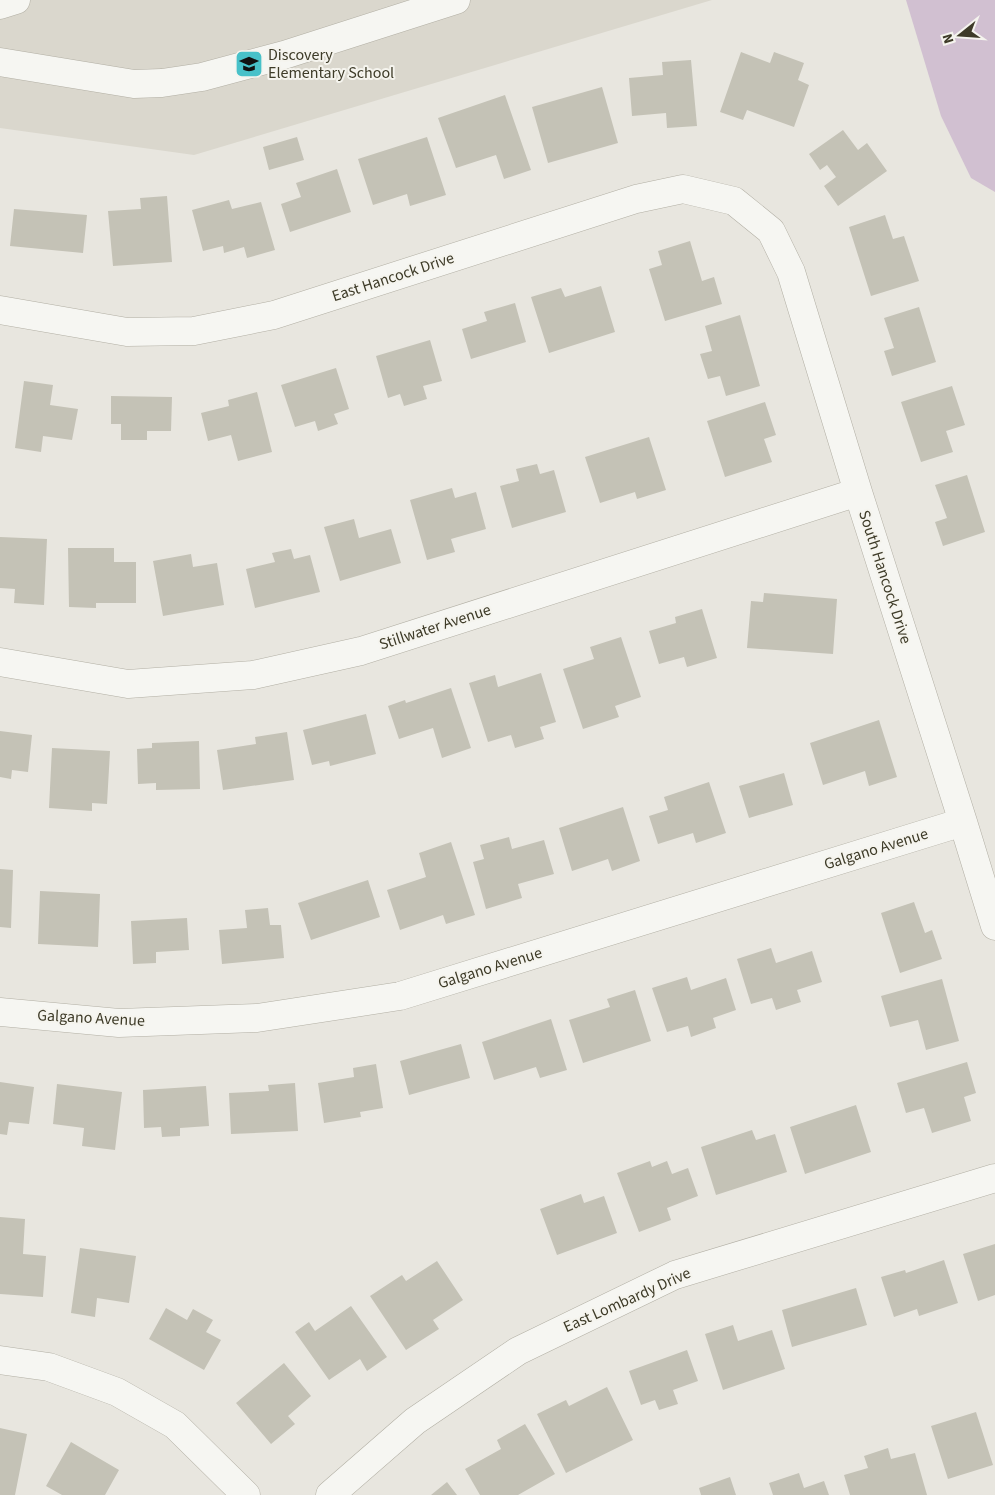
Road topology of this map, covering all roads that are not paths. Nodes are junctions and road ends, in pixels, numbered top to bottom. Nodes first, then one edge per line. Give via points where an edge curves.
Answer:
1 (16, 0) edge
2 (456, 0) edge
3 (0, 5) edge
4 (0, 62) edge
5 (771, 231) joint
6 (0, 310) edge
7 (858, 492) junction
8 (0, 662) edge
9 (963, 822) junction
10 (995, 926) edge
11 (0, 1012) edge
12 (995, 1178) edge
13 (0, 1360) edge
14 (246, 1495) edge
15 (330, 1495) edge

1 - 3 street
2 - 4 street via 284,55 202,77 162,83 134,84
5 - 6 street, East Hancock Drive via 734,202 683,189 636,199 274,315 194,331 127,332
5 - 7 street, South Hancock Drive via 791,272
7 - 8 street, Stillwater Avenue via 361,651 252,675 128,684
7 - 9 street, South Hancock Drive
9 - 10 street, South Hancock Drive
9 - 11 street, Galgano Avenue via 400,996 257,1018 119,1023
12 - 15 street, East Lombardy Drive via 674,1275 518,1351 415,1422
13 - 14 street via 49,1367 117,1392 175,1425

